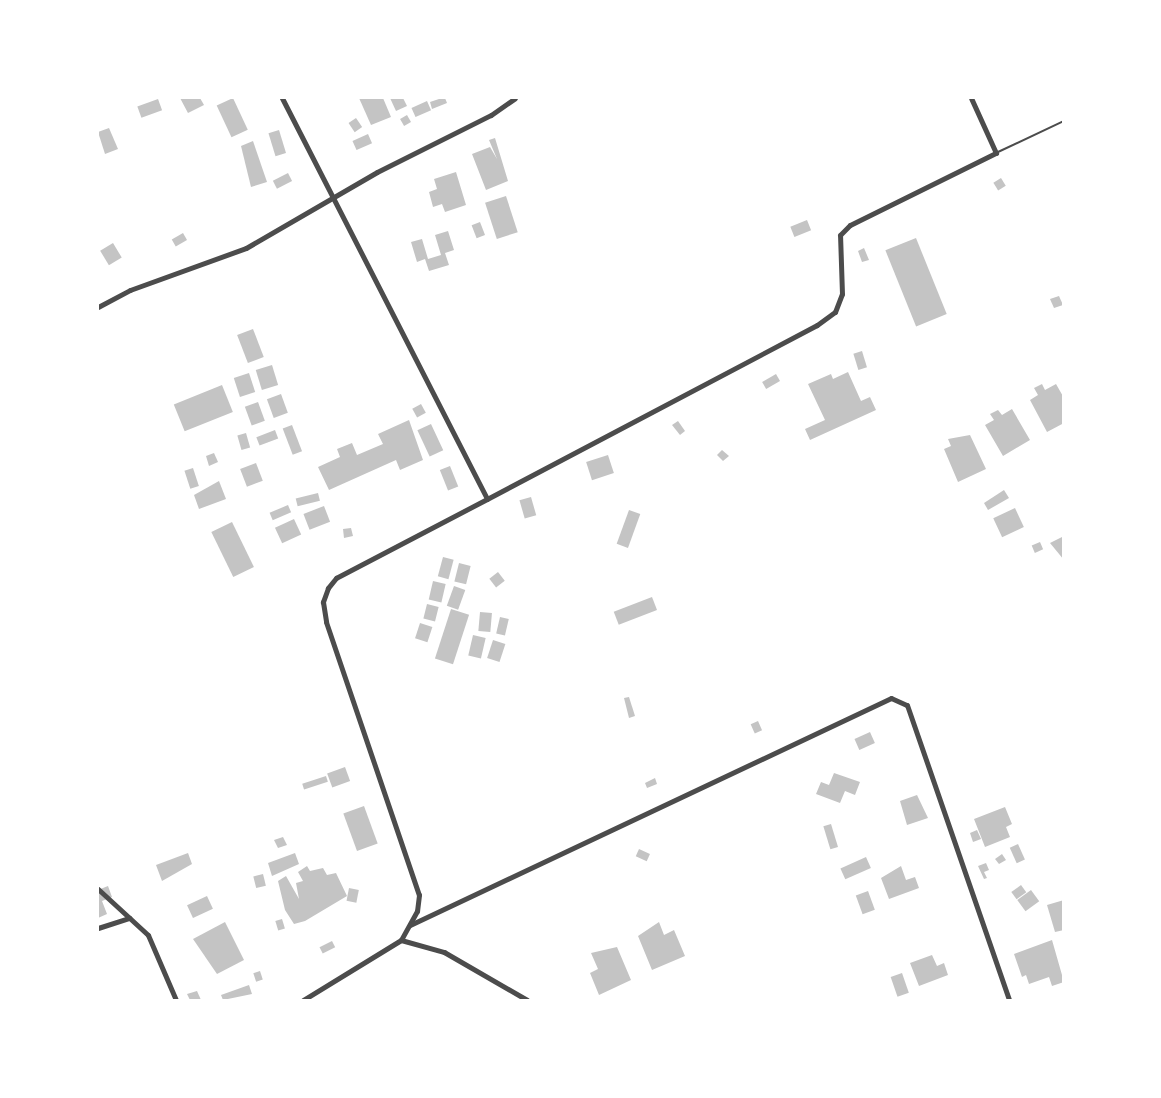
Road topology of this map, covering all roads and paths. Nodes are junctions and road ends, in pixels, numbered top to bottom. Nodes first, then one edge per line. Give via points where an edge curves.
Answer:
1 (282, 98) edge
2 (515, 98) edge
3 (971, 98) edge
4 (1064, 122) edge
5 (996, 153) junction
6 (334, 199) junction
7 (98, 307) edge
8 (487, 499) junction
9 (98, 889) edge
10 (129, 918) junction
11 (410, 925) junction
12 (98, 928) edge
13 (401, 940) junction
14 (176, 1000) edge
15 (303, 1000) edge
16 (527, 1000) edge
17 (1009, 1000) edge

1 - 6 street
2 - 6 street via 491,115 377,172
3 - 5 street
4 - 5 lane
5 - 8 street via 850,225 840,235 837,250 842,294 835,312 817,325
6 - 7 street via 246,248 129,290
6 - 8 street
8 - 11 street via 336,578 323,602 326,622 419,895
9 - 10 street
10 - 12 street
10 - 14 street via 148,935
11 - 13 street
11 - 17 street via 891,698 907,705
13 - 15 street
13 - 16 street via 444,952

